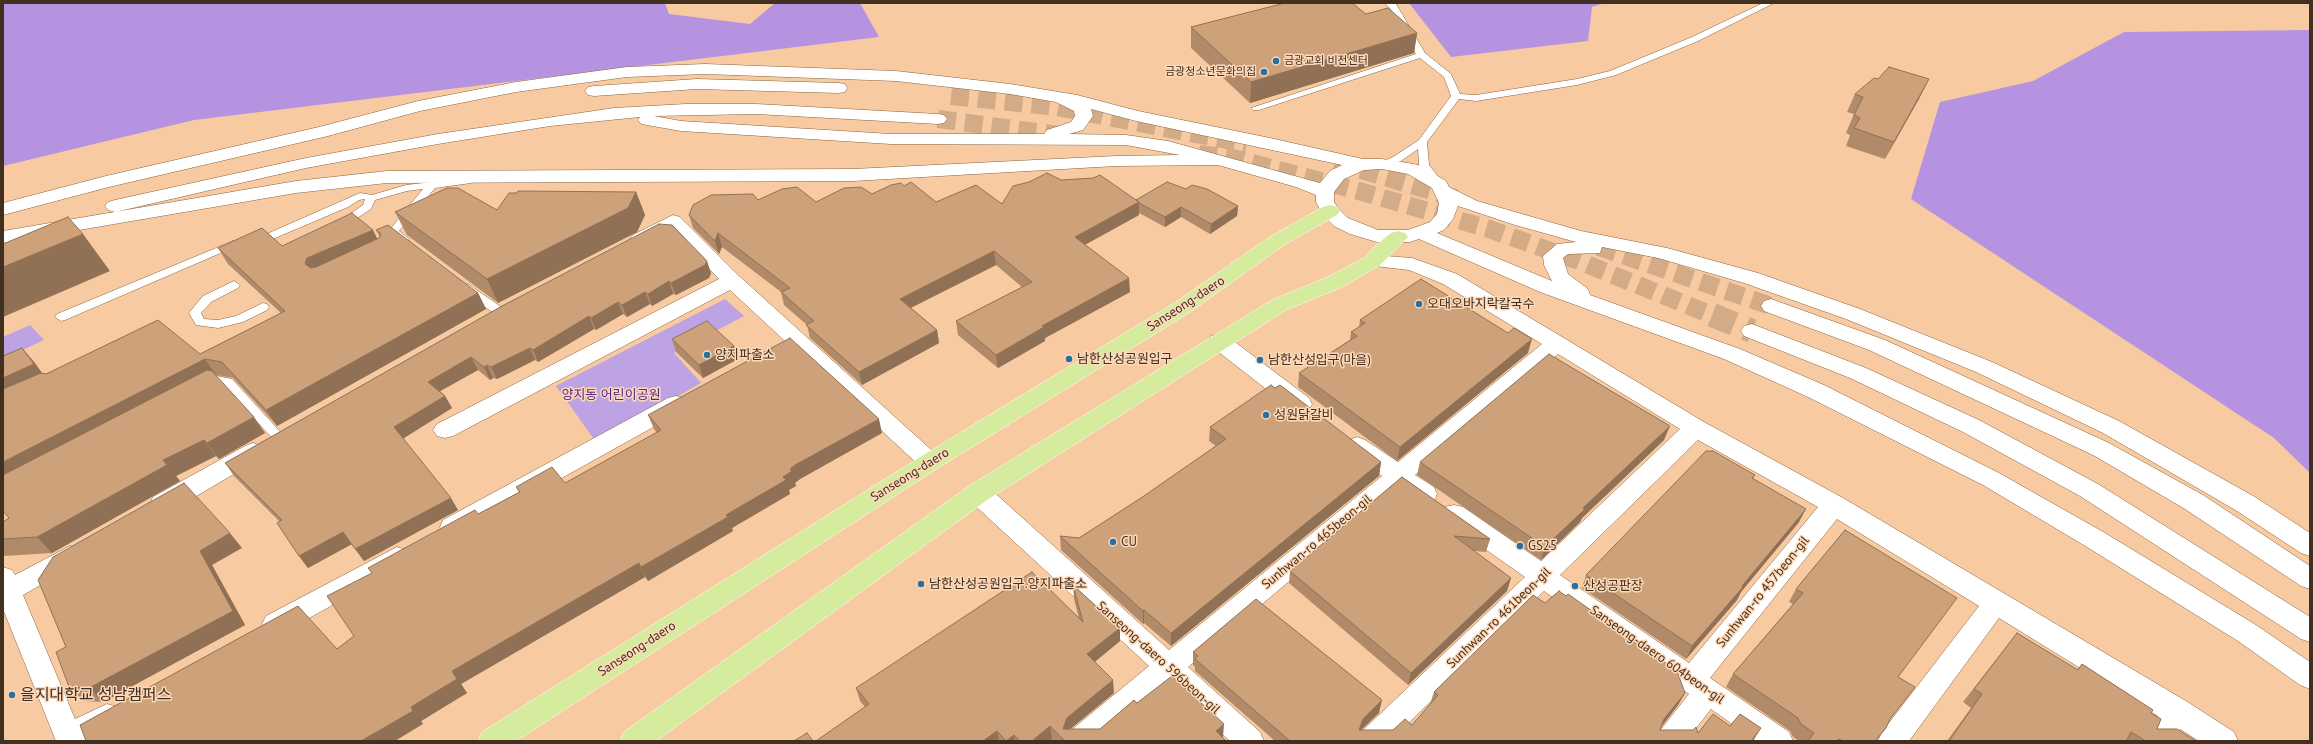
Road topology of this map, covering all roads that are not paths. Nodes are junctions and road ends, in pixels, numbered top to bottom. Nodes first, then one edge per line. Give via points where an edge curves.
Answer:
1 (1388, 3) edge
2 (1770, 3) edge
3 (1421, 55) junction
4 (951, 96) tunnel mouth
5 (1456, 96) junction
6 (1058, 97) junction
7 (1256, 108) dead end
8 (614, 113) junction
9 (938, 119) tunnel mouth
10 (322, 132) junction
11 (1030, 139) junction
12 (1422, 142) junction
13 (200, 160) junction
14 (1219, 160) junction
15 (1373, 165) junction
16 (506, 177) junction
17 (432, 185) junction
18 (1441, 188) junction
19 (3, 194) edge
20 (371, 198) junction
21 (1328, 202) junction
22 (3, 209) edge
23 (330, 232) edge
24 (1421, 233) junction
25 (3, 234) edge
26 (3, 237) edge
27 (1398, 237) junction
28 (412, 246) edge
29 (625, 246) edge
30 (1660, 252) junction
31 (1373, 261) junction
32 (456, 279) edge
33 (732, 281) junction
34 (234, 285) dead end
35 (521, 301) edge
36 (1600, 304) junction
37 (1771, 306) tunnel mouth
38 (263, 307) edge
39 (500, 312) junction
40 (61, 317) dead end
41 (480, 323) edge
42 (1752, 331) tunnel mouth
43 (796, 339) junction
44 (1219, 341) junction
45 (1556, 344) junction
46 (775, 350) edge
47 (196, 391) edge
48 (698, 392) edge
49 (1320, 418) edge
50 (299, 426) edge
51 (1696, 428) junction
52 (445, 430) dead end
53 (1339, 432) edge
54 (279, 438) junction
55 (930, 462) junction
56 (1397, 475) junction
57 (978, 493) junction
58 (1834, 505) junction
59 (141, 516) edge
60 (2310, 546) edge
61 (86, 547) edge
62 (1542, 575) junction
63 (2310, 579) edge
64 (5, 587) edge
65 (1995, 604) junction
66 (2310, 631) edge
67 (257, 634) edge
68 (1168, 668) junction
69 (2310, 677) edge
70 (1700, 685) junction
71 (124, 706) edge
72 (2176, 710) junction
73 (69, 739) edge
74 (641, 739) edge
75 (492, 741) edge
76 (1079, 741) edge
77 (1250, 741) edge
78 (1371, 741) edge
79 (1669, 741) edge
80 (1779, 741) edge
81 (1892, 741) edge
82 (2158, 741) edge
83 (2224, 741) edge

1 - 3 lane via 1393,6
2 - 5 lane via 1695,39 1613,73 1577,82 1476,98
3 - 5 lane via 1448,76
3 - 7 lane
4 - 10 main road via 864,89 697,84 610,89 501,103
5 - 12 lane
6 - 10 main road via 896,76 705,69 627,72 516,87 418,106
6 - 11 main road via 1082,108 1082,121 1065,132
6 - 15 main road via 1136,116
8 - 9 main road via 756,109
8 - 11 main road via 681,126 779,133 899,139
8 - 25 main road via 445,138 306,163 164,194
10 - 13 main road
11 - 14 main road via 1126,140 1168,146
12 - 15 lane via 1397,159
12 - 18 lane via 1424,165
13 - 19 main road via 103,173
13 - 22 main road
14 - 16 main road via 1108,161 853,175
14 - 21 main road via 1303,183
15 - 18 main road via 1414,170
15 - 21 main road via 1349,169 1337,175 1329,183
16 - 17 lane
16 - 26 main road via 387,178 325,183
17 - 20 lane via 406,188
17 - 28 lane via 393,232
18 - 24 main road via 1449,203 1446,215 1437,226
18 - 30 main road via 1470,205 1522,222 1579,237
20 - 23 lane via 367,207
20 - 40 lane via 364,195 355,198 257,242 245,239
21 - 27 main road via 1341,222 1377,236
21 - 55 main road, Sanseong-daero via 1183,307
24 - 27 main road
24 - 36 main road via 1547,287
27 - 31 main road
29 - 33 main road via 673,221
30 - 36 main road via 1564,248 1554,256 1554,265 1560,278 1576,291
30 - 60 main road via 1751,278 1853,314 1984,367 2111,427 2246,504
31 - 44 main road via 1334,282 1279,305
31 - 45 main road via 1412,264 1450,279
32 - 39 lane
33 - 43 main road
33 - 52 main road
34 - 38 lane via 207,299 196,313 200,322 218,324 239,319
35 - 39 main road
36 - 69 main road via 1732,354 1809,388 1991,479 2248,633
37 - 63 main road via 1877,345 2101,449 2194,502
39 - 41 main road
42 - 66 main road via 1858,373 1971,426 2061,474
43 - 46 main road
43 - 55 main road
44 - 49 main road
44 - 57 main road
45 - 51 main road
45 - 56 main road, Sunhwan-ro 465beon-gil
47 - 54 lane via 217,380 228,382
48 - 67 main road
50 - 54 main road
51 - 58 main road
51 - 62 main road, Sunhwan-ro 461beon-gil
53 - 56 main road, Sanseong-daero 604beon-gil
54 - 59 main road
55 - 75 main road, Sanseong-daero
56 - 62 main road, Sanseong-daero 604beon-gil
56 - 68 main road, Sunhwan-ro 465beon-gil
57 - 68 main road, Sanseong-daero 596beon-gil
57 - 74 main road
58 - 65 main road
58 - 70 main road, Sunhwan-ro 457beon-gil
61 - 64 main road
62 - 70 main road, Sanseong-daero 604beon-gil
62 - 78 main road, Sunhwan-ro 461beon-gil
64 - 73 main road
65 - 72 main road
65 - 81 main road
68 - 76 main road, Sunhwan-ro 465beon-gil
68 - 77 main road, Sanseong-daero 596beon-gil
70 - 79 main road, Sunhwan-ro 457beon-gil
70 - 80 main road, Sanseong-daero 604beon-gil
71 - 73 main road
72 - 82 main road
72 - 83 main road

